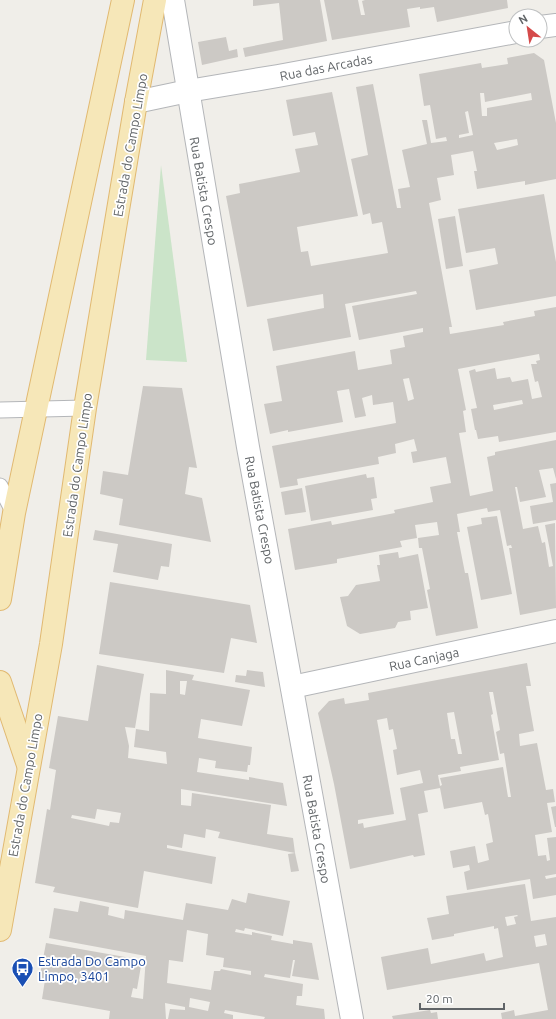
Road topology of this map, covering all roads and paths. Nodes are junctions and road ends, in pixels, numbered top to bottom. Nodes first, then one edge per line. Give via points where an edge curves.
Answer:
1 (123, 0) edge
2 (155, 0) edge
3 (173, 0) edge
4 (508, 33) edge
5 (188, 91) junction
6 (136, 102) junction
7 (85, 408) junction
8 (0, 410) edge
9 (35, 410) junction
10 (0, 486) edge
11 (14, 513) junction
12 (0, 539) edge
13 (0, 599) edge
14 (556, 631) edge
15 (0, 682) edge
16 (292, 687) junction
17 (28, 764) junction
18 (0, 930) edge
19 (352, 1019) edge

1 - 9 main road
2 - 6 main road, Estrada do Campo Limpo
3 - 5 street, Rua Batista Crespo
4 - 5 street, Rua das Arcadas
5 - 6 street, Rua das Arcadas
5 - 16 street, Rua Batista Crespo via 248,447
6 - 7 main road, Estrada do Campo Limpo
7 - 9 lane
7 - 17 main road, Estrada do Campo Limpo via 51,644
8 - 9 lane
9 - 11 main road
10 - 11 lane
11 - 12 lane
11 - 13 main road
14 - 16 street, Rua Canjaga
15 - 17 main road
16 - 19 street, Rua Batista Crespo
17 - 18 main road, Estrada do Campo Limpo

